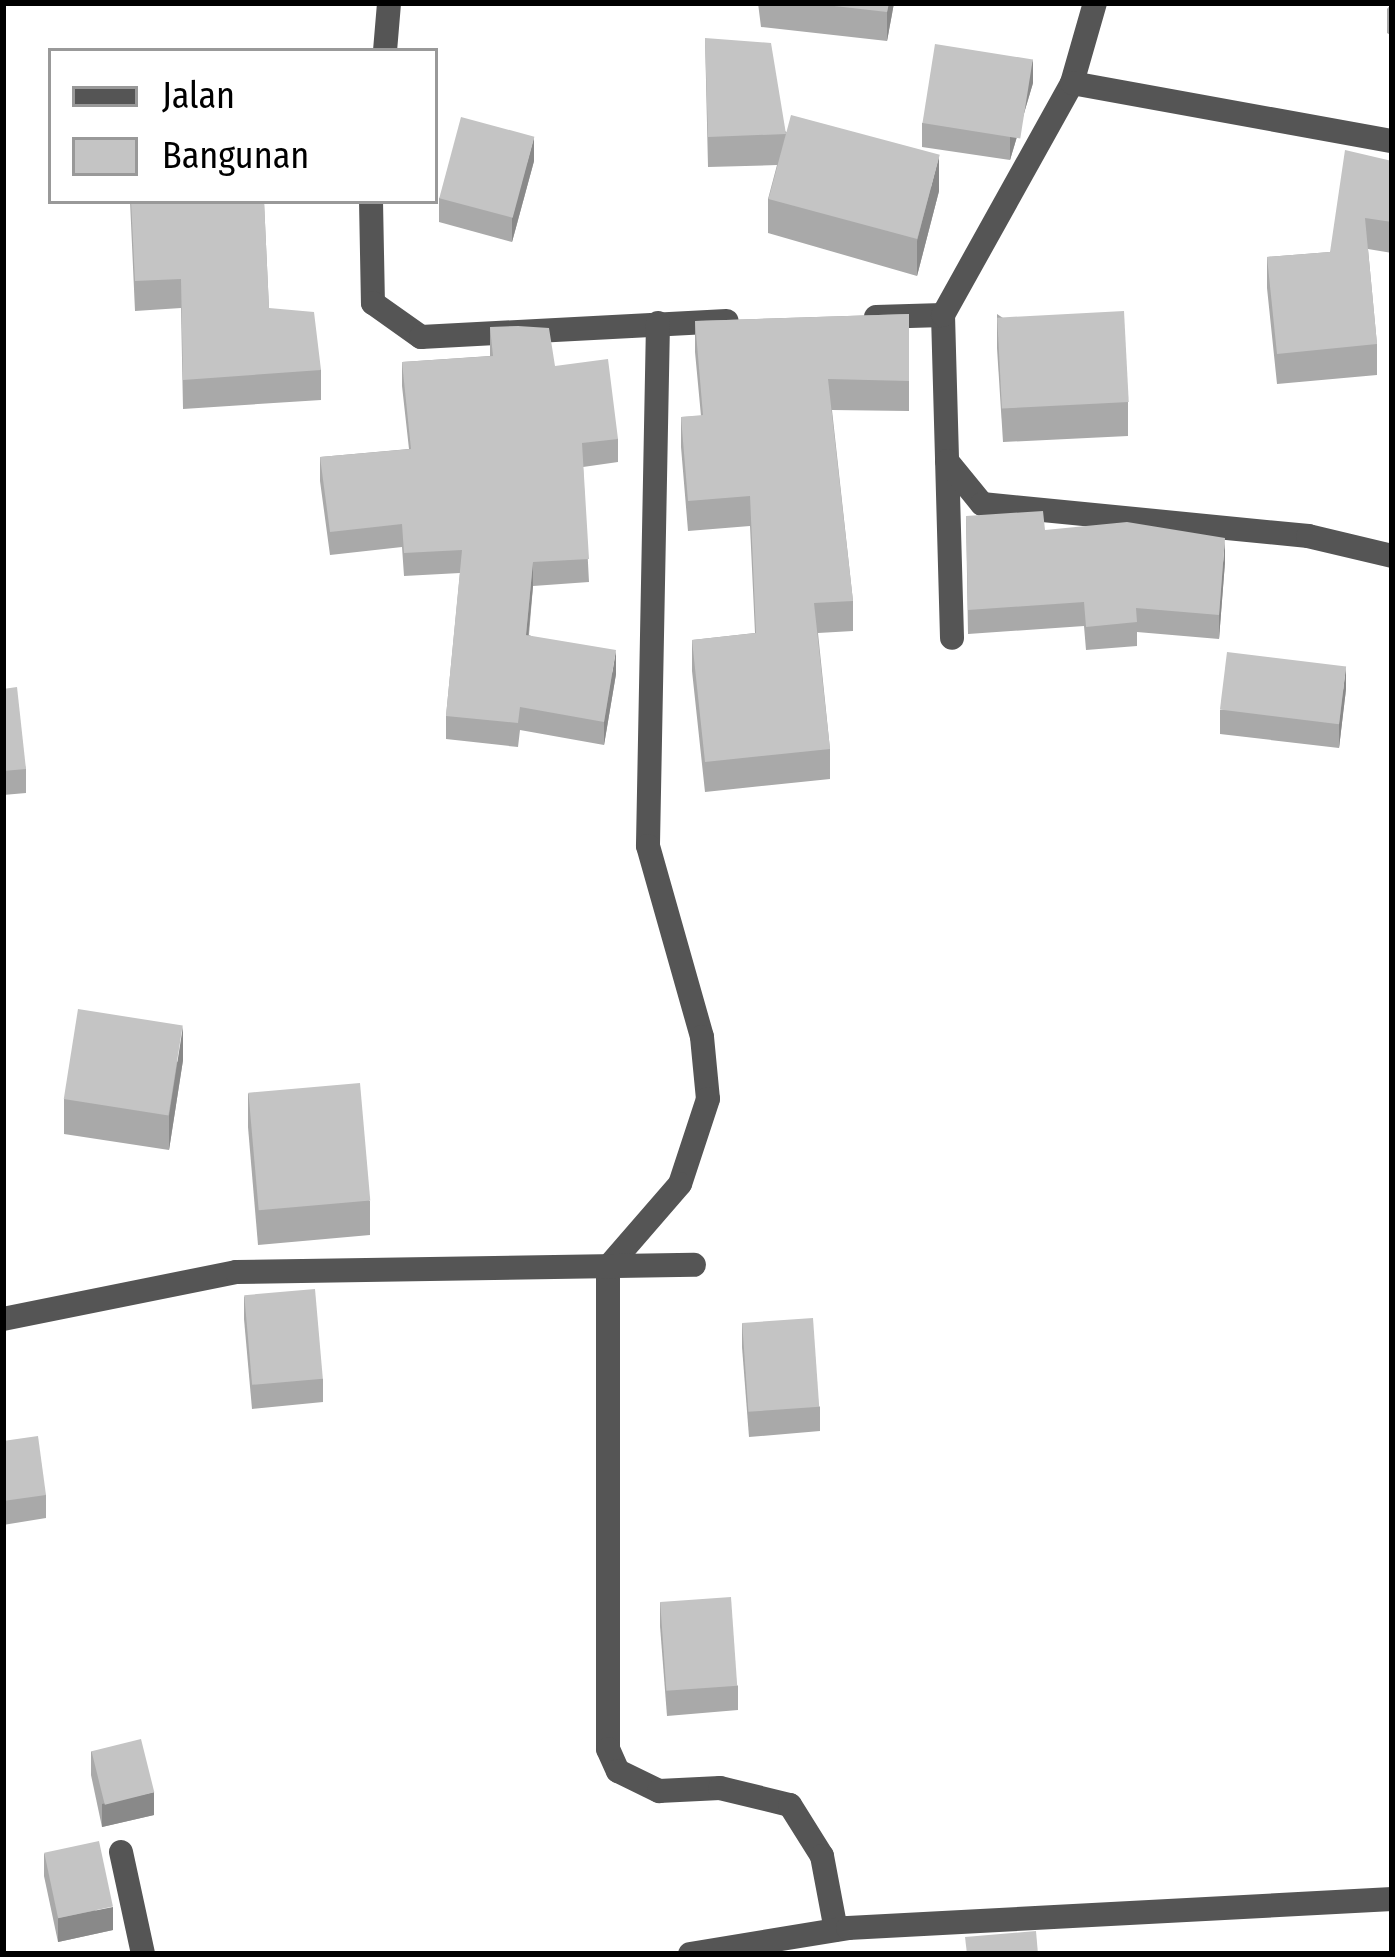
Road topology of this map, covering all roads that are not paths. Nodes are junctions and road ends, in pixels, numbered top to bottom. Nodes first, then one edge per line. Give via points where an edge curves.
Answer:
1 (389, 3) edge
2 (1095, 3) edge
3 (385, 48) edge
4 (1072, 83) junction
5 (1392, 140) edge
6 (371, 204) edge
7 (943, 315) junction
8 (848, 318) edge
9 (753, 321) edge
10 (658, 323) junction
11 (947, 461) junction
12 (1392, 556) edge
13 (952, 638) dead end
14 (694, 1265) dead end
15 (608, 1267) junction
16 (3, 1319) edge
17 (121, 1852) dead end
18 (1392, 1899) edge
19 (836, 1930) junction
20 (143, 1954) edge
21 (691, 1954) edge

1 - 3 street
2 - 4 street
4 - 5 street
4 - 7 street
6 - 10 street via 373,303 421,337
7 - 8 street
7 - 11 street
9 - 10 street
10 - 15 street via 648,845 702,1037 708,1099 680,1184
11 - 12 street via 982,504 1308,536
11 - 13 street
14 - 15 street
15 - 16 street via 236,1272
15 - 19 street via 608,1749 629,1780 659,1791 766,1793 790,1805 822,1856
17 - 20 street
18 - 19 street
19 - 21 street

